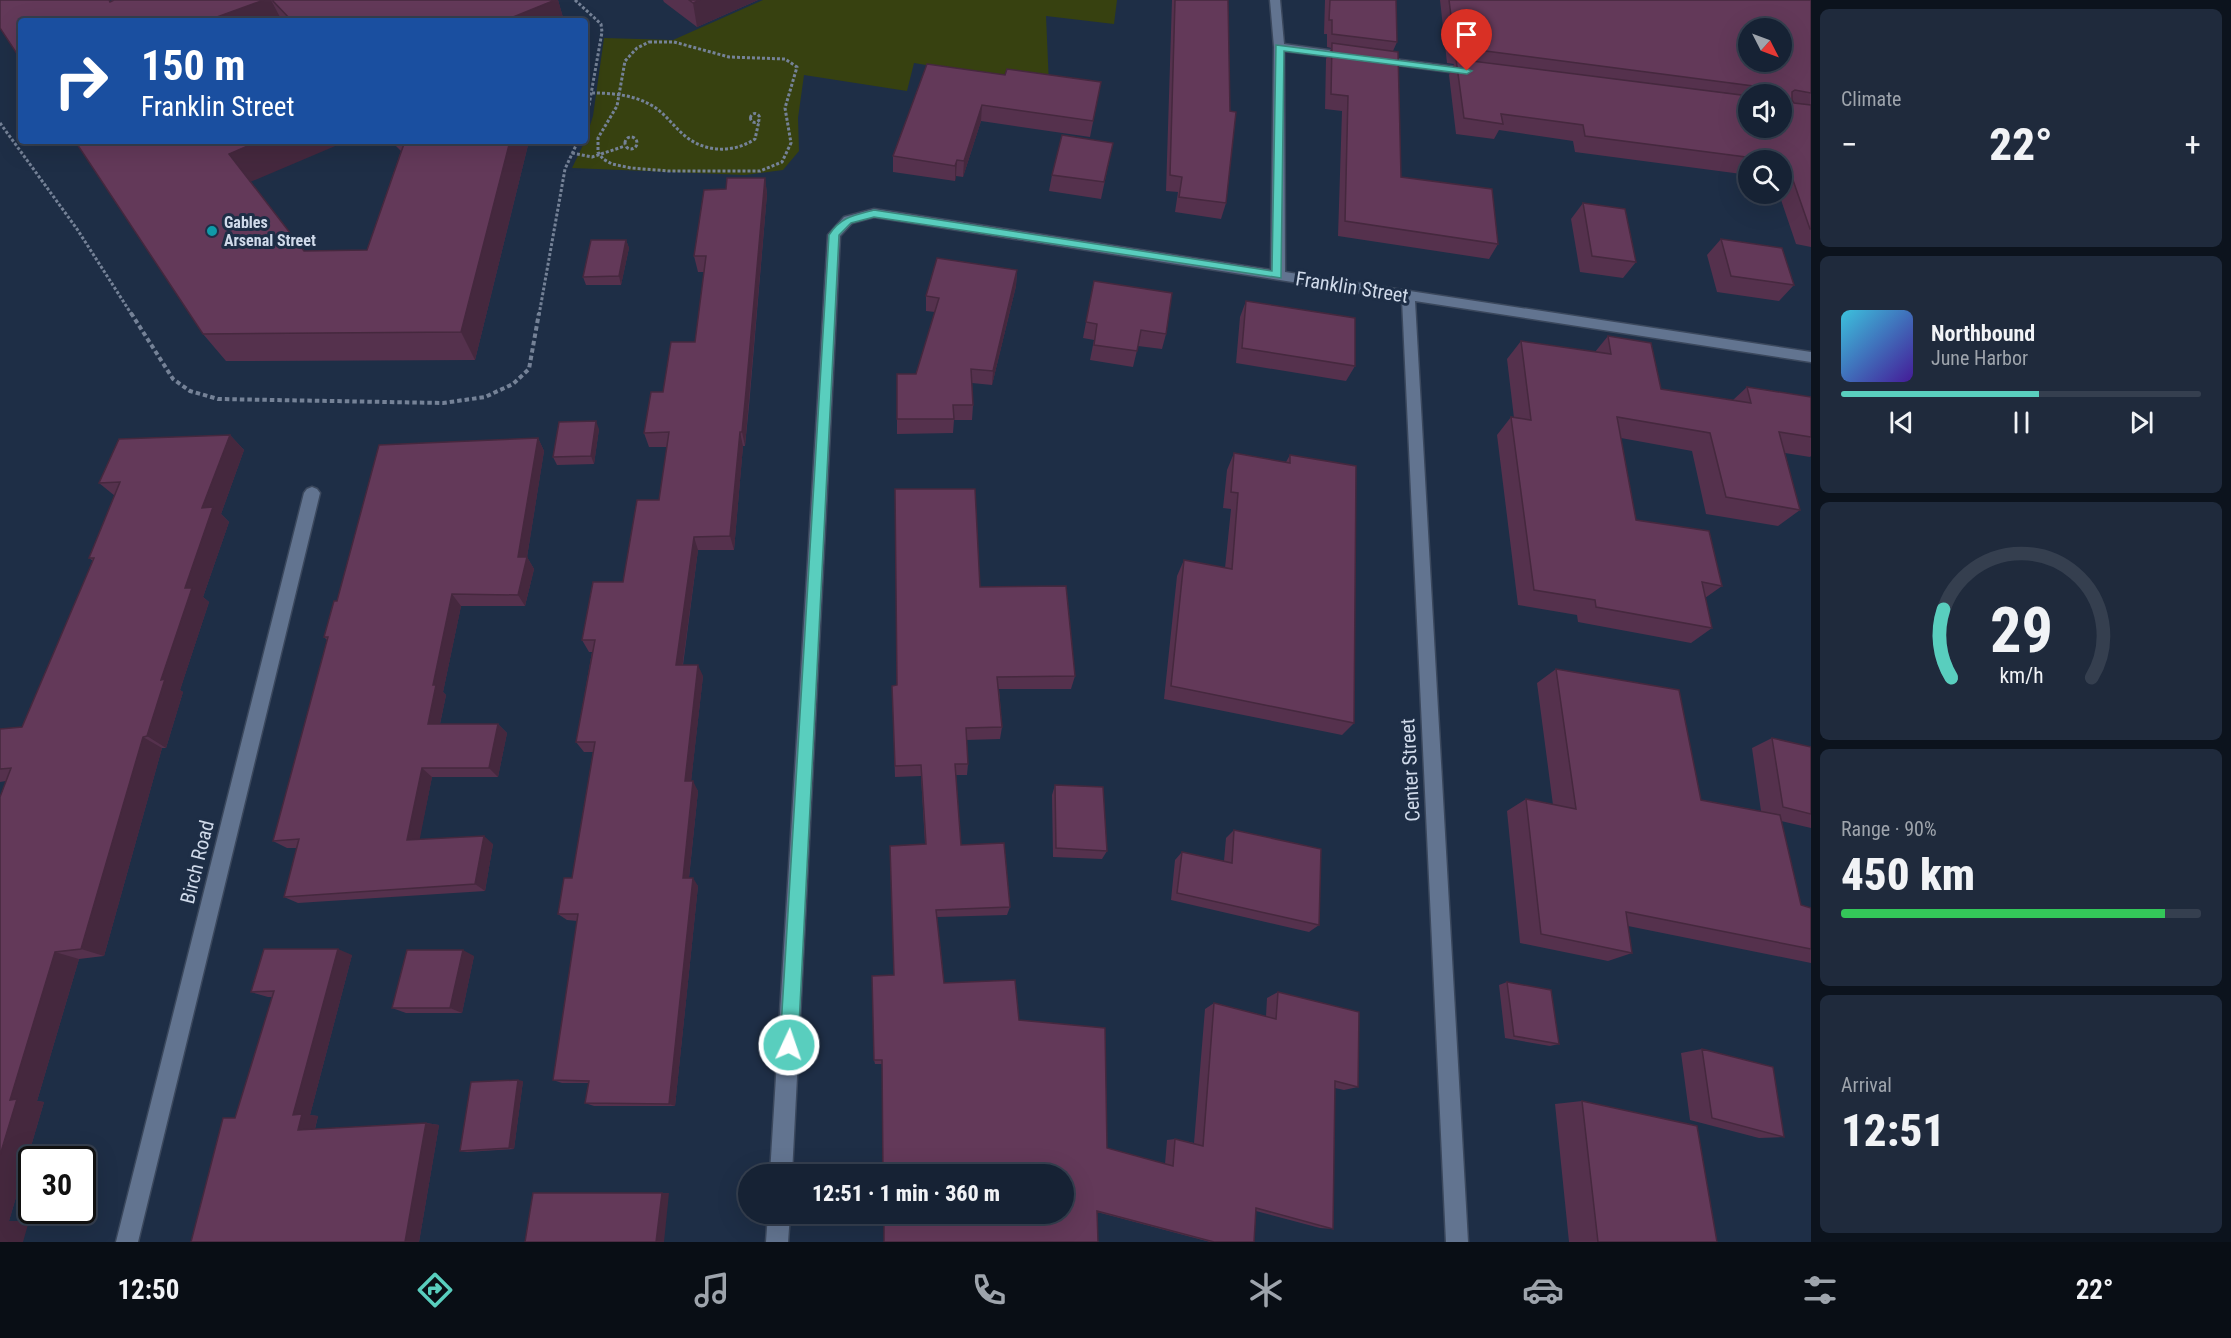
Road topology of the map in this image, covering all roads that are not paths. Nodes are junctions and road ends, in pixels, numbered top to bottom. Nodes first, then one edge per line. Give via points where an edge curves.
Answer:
1 (1275, 0) edge
2 (1279, 47) junction
3 (1479, 73) edge
4 (1278, 275) junction
5 (1408, 295) junction
6 (1811, 357) edge
7 (312, 493) dead end
8 (782, 1164) edge
9 (778, 1224) edge
10 (127, 1242) edge
11 (777, 1242) edge
12 (1457, 1242) edge

1 - 2 street
2 - 3 street
2 - 4 street
4 - 5 street, Franklin Street
4 - 8 street, Franklin Street via 874,213 848,220 834,235
5 - 6 street, Franklin Street
5 - 12 street, Center Street
7 - 10 street, Birch Road
9 - 11 street

